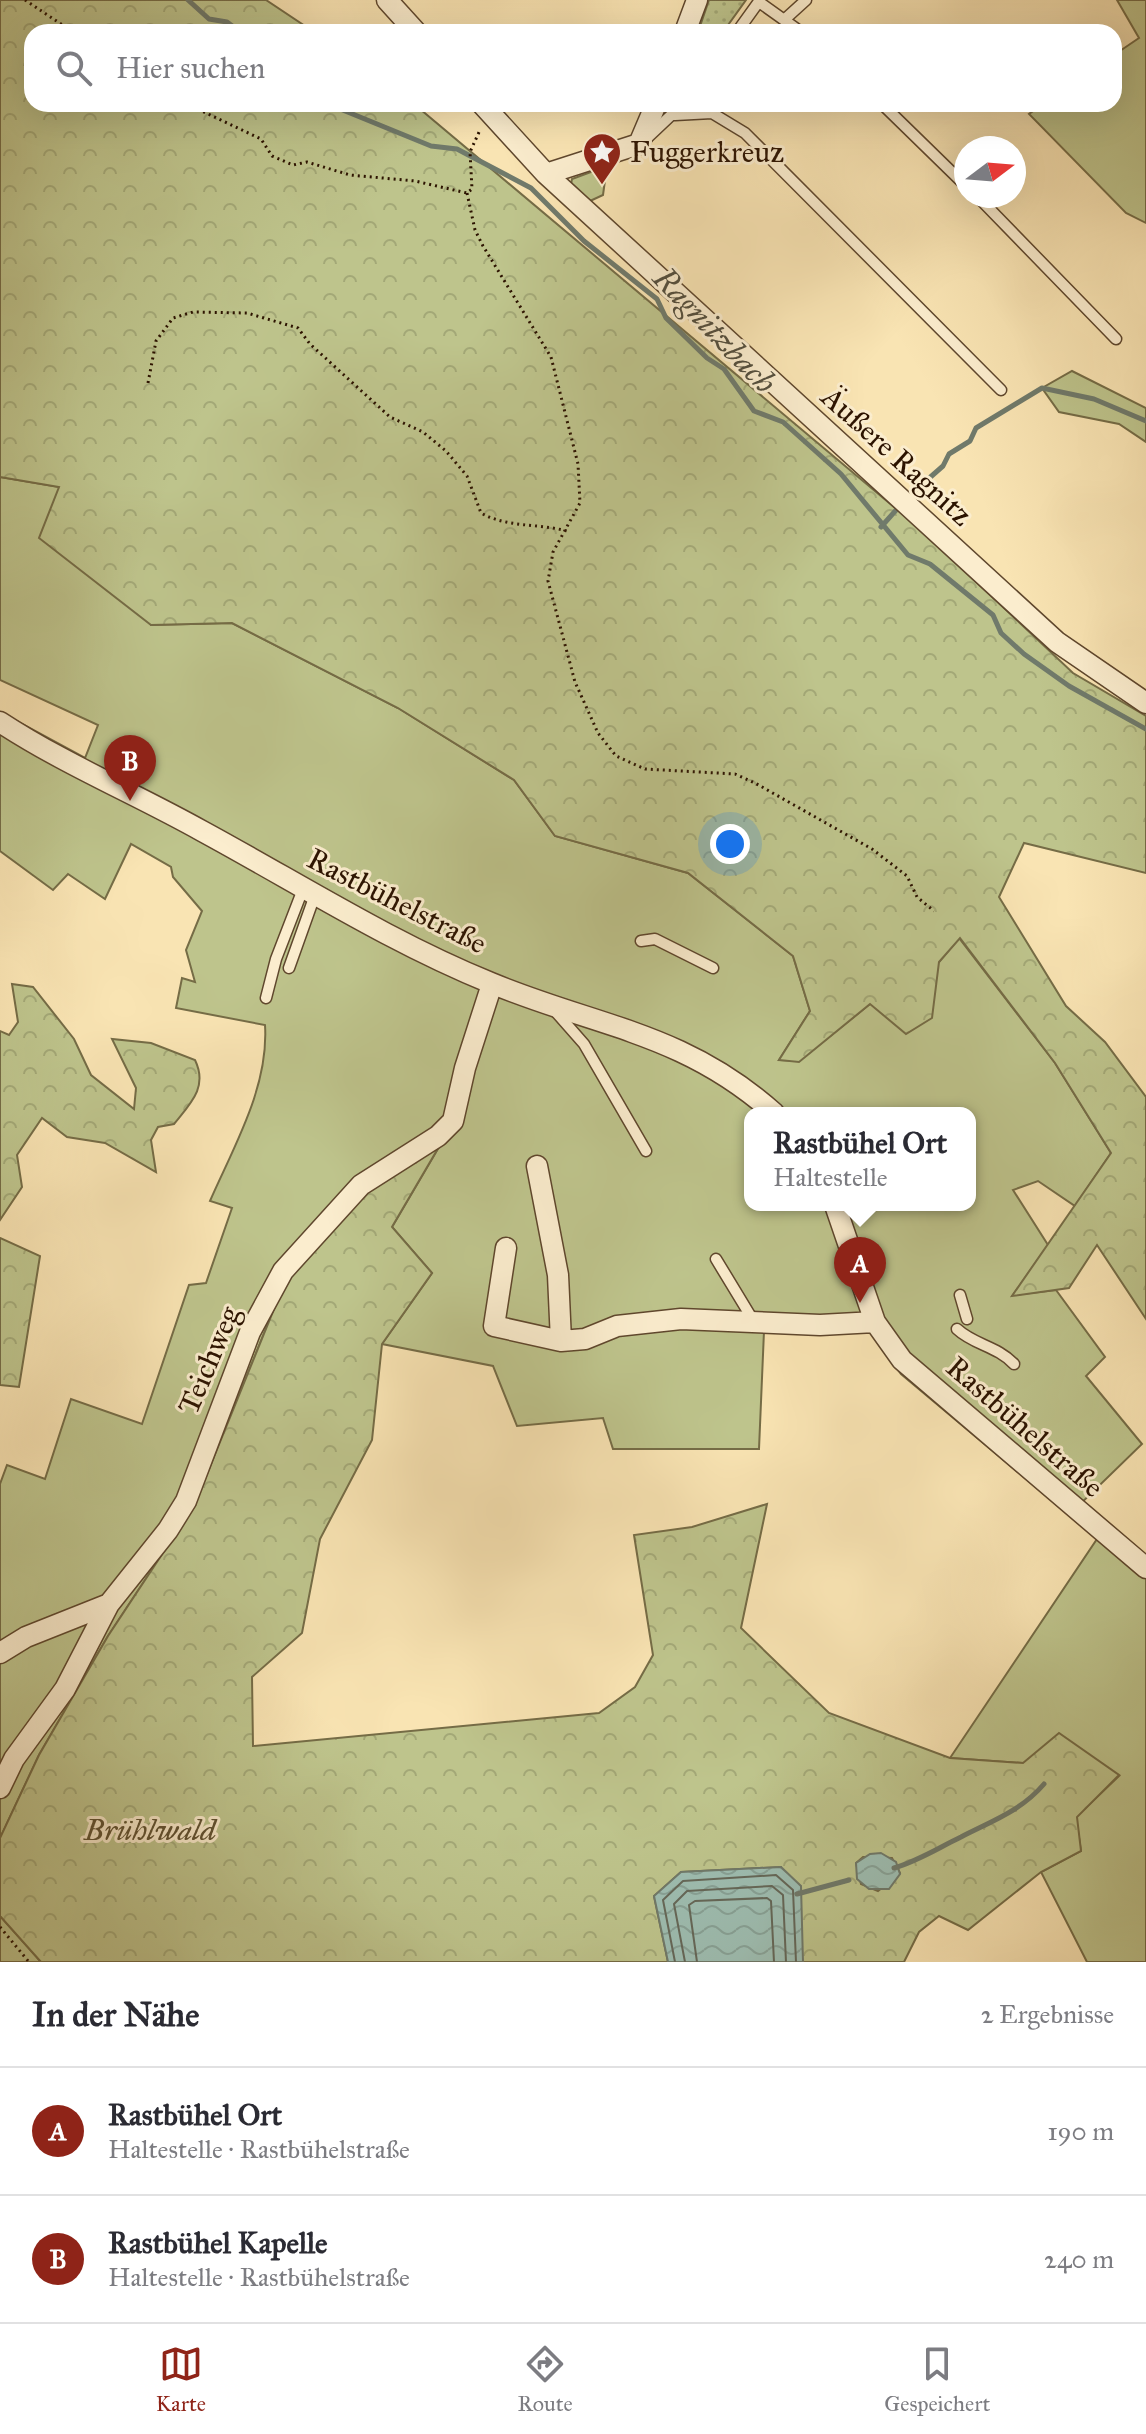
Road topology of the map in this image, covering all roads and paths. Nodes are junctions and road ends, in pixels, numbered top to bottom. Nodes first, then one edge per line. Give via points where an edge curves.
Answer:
1 (25, 0) edge
2 (387, 0) edge
3 (697, 0) edge
4 (806, 0) edge
5 (760, 1) edge
6 (784, 20) junction
7 (61, 24) edge
8 (409, 24) edge
9 (688, 24) edge
10 (743, 24) edge
11 (790, 24) edge
12 (204, 112) edge
13 (486, 112) edge
14 (489, 112) edge
15 (653, 112) edge
16 (677, 112) edge
17 (890, 112) edge
18 (675, 115) junction
19 (639, 144) junction
20 (546, 174) junction
21 (954, 174) edge
22 (467, 193) junction
23 (989, 208) edge
24 (1116, 339) dead end
25 (148, 383) dead end
26 (1001, 390) dead end
27 (567, 531) junction
28 (1146, 703) edge
29 (0, 722) edge
30 (309, 892) junction
31 (934, 911) dead end
32 (641, 941) dead end
33 (289, 968) dead end
34 (713, 968) dead end
35 (492, 984) junction
36 (266, 998) dead end
37 (549, 1003) junction
38 (766, 1107) edge
39 (646, 1151) dead end
40 (537, 1166) dead end
41 (837, 1211) edge
42 (506, 1248) dead end
43 (716, 1259) dead end
44 (960, 1295) dead end
45 (967, 1319) dead end
46 (753, 1320) junction
47 (875, 1322) junction
48 (957, 1329) dead end
49 (561, 1341) junction
50 (1014, 1364) dead end
51 (1146, 1568) edge
52 (109, 1604) junction
53 (0, 1653) edge
54 (0, 1788) edge
55 (0, 1927) edge
56 (29, 1962) edge

1 - 7 path
2 - 8 street
3 - 9 street
4 - 6 lane
5 - 6 lane
5 - 10 lane
6 - 11 lane
12 - 22 path via 261,139 272,156 293,165 307,162 350,175
13 - 22 path via 470,152 472,189
14 - 20 street, Äußere Ragnitz
15 - 19 street
16 - 18 lane
17 - 21 lane
18 - 19 lane
18 - 26 lane via 712,113 745,133
19 - 20 street
20 - 28 street, Äußere Ragnitz via 1057,642
22 - 27 path via 483,246 551,357 578,464 580,503
23 - 24 lane
25 - 27 path via 156,341 173,318 193,312 247,313 298,328 390,417 423,432 446,451 467,476 481,513 500,524 542,524
27 - 31 path via 553,552 548,581 575,682 598,733 616,756 645,769 735,774 755,783 872,849 907,876 917,897
29 - 30 street, Rastbühelstraße
30 - 33 lane
30 - 35 street, Rastbühelstraße
30 - 36 lane via 276,959
32 - 34 lane via 655,939
35 - 37 street, Rastbühelstraße
35 - 52 street, Teichweg via 453,1121 361,1185 283,1271 250,1332 186,1501
37 - 38 street, Rastbühelstraße via 699,1058
37 - 39 lane via 584,1044
40 - 49 street via 558,1275
41 - 47 street, Rastbühelstraße
42 - 49 street via 494,1326
43 - 46 lane
44 - 45 lane
46 - 47 street
46 - 49 street via 681,1319 617,1326 585,1339
47 - 51 street, Rastbühelstraße via 902,1360
48 - 50 lane via 1001,1351
52 - 53 street
52 - 54 street, Teichweg via 65,1689 14,1759
55 - 56 path

